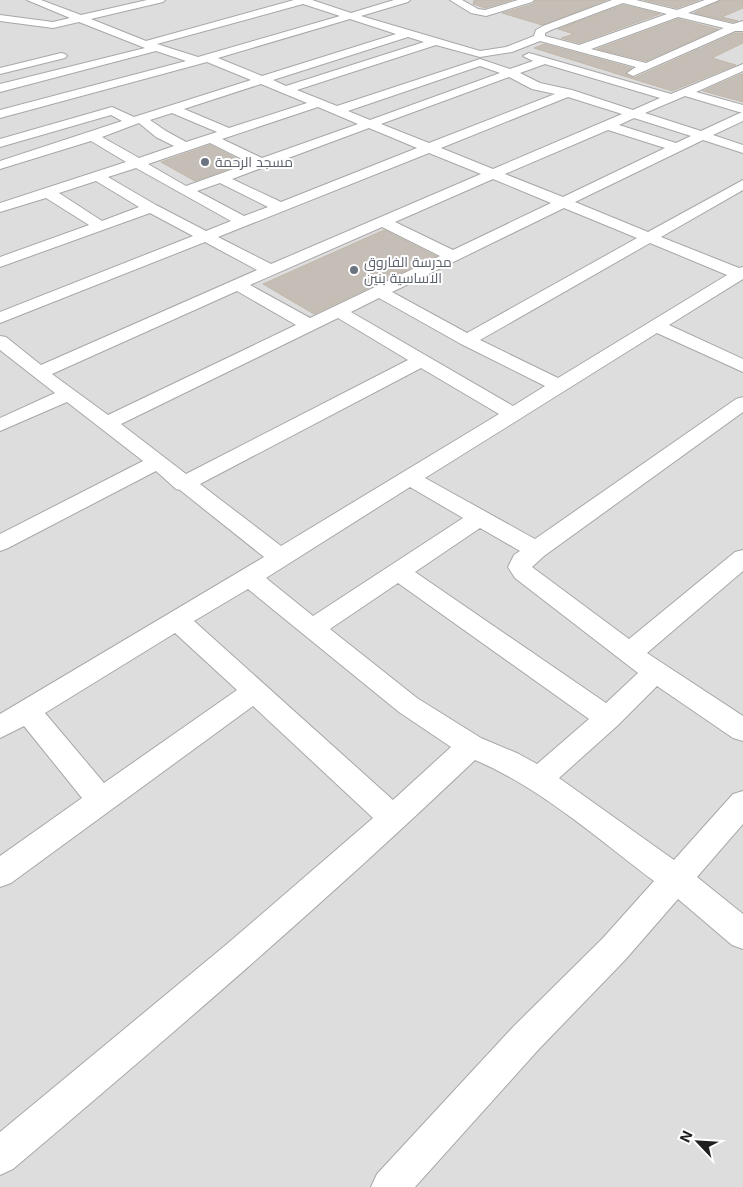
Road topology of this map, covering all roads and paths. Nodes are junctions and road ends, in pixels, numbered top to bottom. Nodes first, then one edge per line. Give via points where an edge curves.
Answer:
1 (32, 0) edge
2 (160, 0) edge
3 (303, 0) edge
4 (405, 0) edge
5 (459, 0) edge
6 (623, 0) edge
7 (61, 2) dead end
8 (532, 4) edge
9 (714, 5) edge
10 (45, 6) junction
11 (674, 13) junction
12 (555, 14) dead end
13 (0, 16) edge
14 (351, 16) junction
15 (80, 19) junction
16 (574, 19) junction
17 (740, 27) edge
18 (407, 34) junction
19 (540, 38) junction
20 (438, 41) junction
21 (151, 46) junction
22 (582, 48) junction
23 (508, 50) junction
24 (74, 53) dead end
25 (346, 53) junction
26 (480, 58) junction
27 (202, 59) junction
28 (543, 61) junction
29 (372, 62) junction
30 (647, 67) junction
31 (743, 68) edge
32 (0, 71) edge
33 (511, 74) junction
34 (260, 80) junction
35 (615, 80) junction
36 (0, 88) edge
37 (285, 90) junction
38 (78, 93) junction
39 (568, 93) junction
40 (677, 95) junction
41 (316, 104) junction
42 (174, 109) junction
43 (743, 109) edge
44 (112, 111) junction
45 (335, 111) junction
46 (0, 114) edge
47 (632, 114) junction
48 (743, 116) edge
49 (137, 120) junction
50 (370, 124) junction
51 (606, 125) junction
52 (725, 125) junction
53 (743, 130) edge
54 (229, 133) junction
55 (704, 135) junction
56 (92, 136) junction
57 (211, 139) junction
58 (0, 143) edge
59 (186, 147) junction
60 (677, 148) junction
61 (431, 149) junction
62 (743, 149) edge
63 (137, 164) junction
64 (262, 164) junction
65 (0, 165) edge
66 (492, 174) junction
67 (97, 176) junction
68 (222, 179) junction
69 (743, 184) edge
70 (185, 191) junction
71 (47, 192) junction
72 (562, 203) junction
73 (281, 207) junction
74 (0, 208) edge
75 (151, 208) junction
76 (244, 222) junction
77 (383, 222) junction
78 (100, 226) junction
79 (206, 237) junction
80 (648, 238) junction
81 (453, 256) junction
82 (0, 262) edge
83 (270, 270) junction
84 (741, 273) edge
85 (238, 285) junction
86 (379, 291) junction
87 (338, 311) junction
88 (0, 318) edge
89 (309, 325) junction
90 (655, 325) junction
91 (467, 340) junction
92 (0, 341) edge
93 (738, 358) edge
94 (422, 360) junction
95 (39, 373) junction
96 (558, 385) junction
97 (68, 395) junction
98 (743, 403) edge
99 (513, 414) junction
100 (107, 422) junction
101 (0, 425) edge
102 (156, 463) junction
103 (409, 478) junction
104 (184, 484) junction
105 (479, 518) junction
106 (0, 543) edge
107 (536, 550) junction
108 (280, 557) junction
109 (743, 558) edge
110 (398, 572) junction
111 (248, 577) junction
112 (177, 620) junction
113 (313, 628) junction
114 (630, 653) junction
115 (656, 671) junction
116 (255, 691) junction
117 (27, 710) junction
118 (608, 718) junction
119 (0, 727) edge
120 (743, 730) edge
121 (471, 746) junction
122 (539, 779) junction
123 (101, 801) junction
124 (743, 803) edge
125 (394, 818) junction
126 (0, 873) edge
127 (676, 879) junction
128 (743, 934) edge
129 (0, 1156) edge
130 (390, 1187) edge

1 - 10 street
2 - 15 street
3 - 14 street
3 - 21 street
4 - 14 street
5 - 8 street via 486,14 517,3
6 - 11 street
6 - 16 street
7 - 10 street
9 - 11 street via 697,5
10 - 13 street
10 - 15 street
11 - 17 street
11 - 22 street
12 - 16 street
13 - 15 street via 50,26
14 - 18 street
14 - 27 street
15 - 21 street
16 - 19 street via 543,30
17 - 30 street
18 - 20 street
18 - 25 street
19 - 22 street
19 - 23 street
20 - 26 street
20 - 29 street
21 - 27 street
21 - 36 street
22 - 30 street
23 - 26 street
23 - 28 street
24 - 32 street
25 - 29 street
25 - 34 street
26 - 33 street
26 - 45 street
27 - 34 street
27 - 38 street
28 - 33 street
28 - 35 street
29 - 37 street
30 - 35 street
31 - 40 street
33 - 39 street via 536,86
33 - 50 street
34 - 37 street
34 - 42 street
35 - 40 street
37 - 41 street
38 - 44 street
38 - 46 street
39 - 47 street
39 - 61 street
40 - 43 street
40 - 47 street
41 - 45 street
41 - 54 street
42 - 49 street
42 - 54 street
44 - 49 street
44 - 58 street
45 - 50 street
47 - 51 street
47 - 55 street
48 - 52 street
49 - 56 street
49 - 59 street
50 - 61 street
50 - 64 street
51 - 60 street
51 - 66 street
52 - 53 street
52 - 55 street
54 - 57 street
55 - 60 street
55 - 62 street
56 - 63 street
56 - 65 street
57 - 59 street
57 - 64 street
59 - 63 street
60 - 72 street
61 - 66 street
61 - 73 street
63 - 67 street
63 - 70 street
64 - 68 street
66 - 72 street
66 - 77 street
67 - 71 street
67 - 75 street
68 - 70 street
68 - 73 street
69 - 80 street
70 - 76 street
71 - 74 street
71 - 78 street
72 - 80 street
72 - 81 street
73 - 76 street
75 - 78 street
75 - 79 street
76 - 79 street
77 - 81 street
77 - 83 street
78 - 82 street
79 - 83 street
79 - 88 street
80 - 84 street
80 - 91 street
81 - 86 street
83 - 85 street
84 - 90 street
85 - 89 street
85 - 95 street
86 - 87 street
86 - 91 street
87 - 89 street
87 - 94 street
89 - 100 street
90 - 93 street
90 - 96 street
91 - 96 street
92 - 95 street
94 - 99 street
94 - 104 street
95 - 97 street
96 - 99 street
97 - 100 street
97 - 101 street
98 - 107 street
99 - 103 street
100 - 102 street
102 - 104 street
102 - 106 street
103 - 105 street
103 - 108 street
104 - 108 street
105 - 107 street
105 - 110 street
107 - 114 street via 522,561 520,567 523,572
108 - 111 street
109 - 114 street
110 - 113 street
110 - 118 street
111 - 112 street
111 - 113 street
112 - 116 street
112 - 117 street
113 - 121 street via 408,705
114 - 115 street
115 - 118 street
115 - 120 street
116 - 123 street
116 - 125 street
117 - 119 street
117 - 123 street
118 - 122 street
121 - 122 street via 510,762
121 - 125 street
122 - 127 street
123 - 126 street
124 - 127 street
125 - 129 street via 190,997
127 - 128 street
127 - 130 street via 614,950 526,1038

